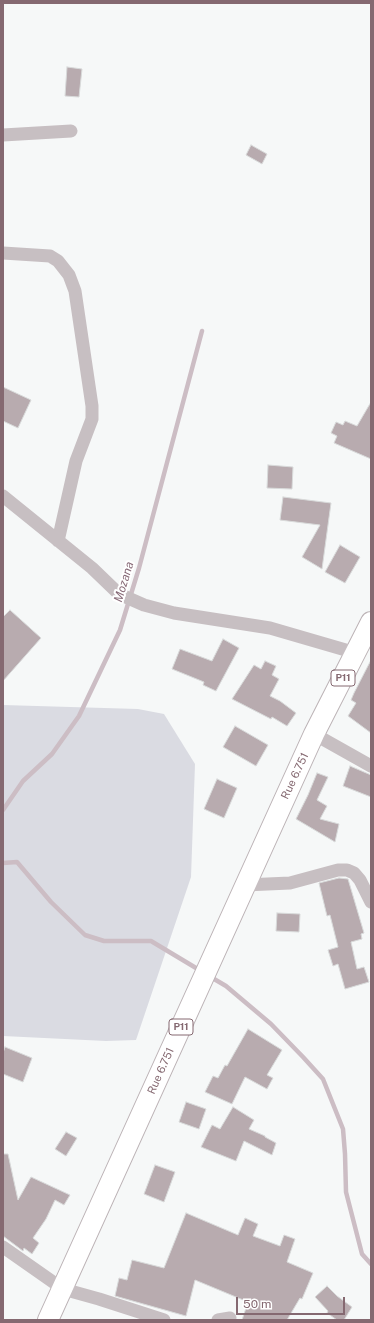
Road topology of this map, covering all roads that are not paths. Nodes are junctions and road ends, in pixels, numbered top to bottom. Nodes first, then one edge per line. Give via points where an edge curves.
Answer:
1 (71, 131) dead end
2 (3, 134) edge
3 (3, 253) edge
4 (3, 496) edge
5 (58, 541) junction
6 (371, 622) edge
7 (356, 653) junction
8 (314, 734) junction
9 (371, 766) edge
10 (245, 885) junction
11 (371, 902) edge
12 (3, 1247) edge
13 (63, 1289) junction
14 (48, 1320) edge
15 (164, 1320) edge

1 - 2 street
3 - 5 street via 50,256 58,261 69,275 75,291 92,418 76,461
4 - 5 street
5 - 7 street via 119,594 144,605 174,613 270,628
6 - 7 main road, P11
7 - 8 main road, P11
8 - 9 street
8 - 10 main road, Rue 6.751 / P11
10 - 11 street via 290,883 338,870 347,870 360,880
10 - 13 main road, Rue 6.751 / P11
12 - 13 street
13 - 14 main road, Rue 6.751 / P11
13 - 15 street

